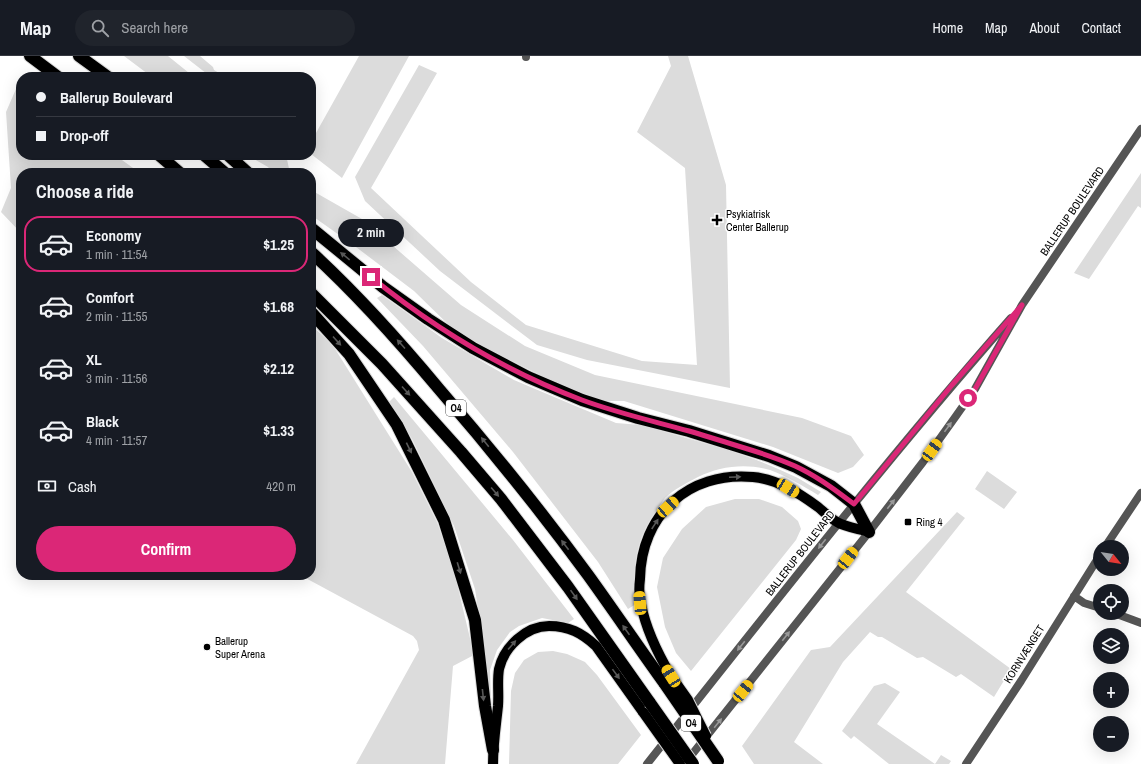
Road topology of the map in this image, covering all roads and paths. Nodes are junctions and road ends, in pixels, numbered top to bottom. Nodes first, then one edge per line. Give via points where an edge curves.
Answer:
1 (30, 56) edge
2 (79, 56) edge
3 (51, 72) edge
4 (101, 72) edge
5 (1141, 128) edge
6 (165, 160) edge
7 (210, 160) edge
8 (234, 160) edge
9 (174, 168) edge
10 (219, 168) edge
11 (242, 168) edge
12 (316, 232) edge
13 (316, 257) edge
14 (316, 298) edge
15 (1022, 305) junction
16 (316, 318) edge
17 (1141, 492) edge
18 (854, 504) junction
19 (838, 523) junction
20 (869, 532) junction
21 (1110, 540) edge
22 (1093, 566) edge
23 (1074, 596) junction
24 (1093, 606) edge
25 (1129, 619) edge
26 (1141, 623) edge
27 (668, 680) junction
28 (646, 707) junction
29 (493, 750) junction
30 (719, 763) edge
31 (493, 764) edge
32 (647, 764) edge
33 (680, 764) edge
34 (684, 764) edge
35 (693, 764) edge
36 (966, 764) edge

1 - 3 highway
2 - 4 highway
5 - 15 street, BALLERUP BOULEVARD
6 - 9 highway
7 - 10 highway
8 - 11 highway
18 -> 12 highway via 818,478 768,456 582,400 528,377 473,348 428,319 383,287
27 -> 13 highway, O4 via 481,438 402,345
14 -> 28 highway, O4 via 382,364 501,499 564,582
15 - 18 street, BALLERUP BOULEVARD
20 -> 15 street, BALLERUP BOULEVARD via 971,394
16 -> 29 highway via 349,354 397,425 444,520 475,620
17 - 21 street
18 - 19 street, BALLERUP BOULEVARD
18 - 20 highway
19 - 20 main road
27 -> 19 main road via 640,603 641,560 646,540 656,522 681,494 715,479 753,477 788,488
19 -> 32 street, BALLERUP BOULEVARD
34 -> 20 street, BALLERUP BOULEVARD
22 - 23 street, KORNVÆNGET
23 - 24 street
23 - 36 street, KORNVÆNGET
25 - 26 street
27 - 30 highway, O4, bridge
29 -> 28 main road via 498,704 497,683 505,654 514,642 527,632 544,626 574,630 587,637
28 - 33 main road, bridge
28 - 35 highway, O4, bridge
29 - 31 main road

